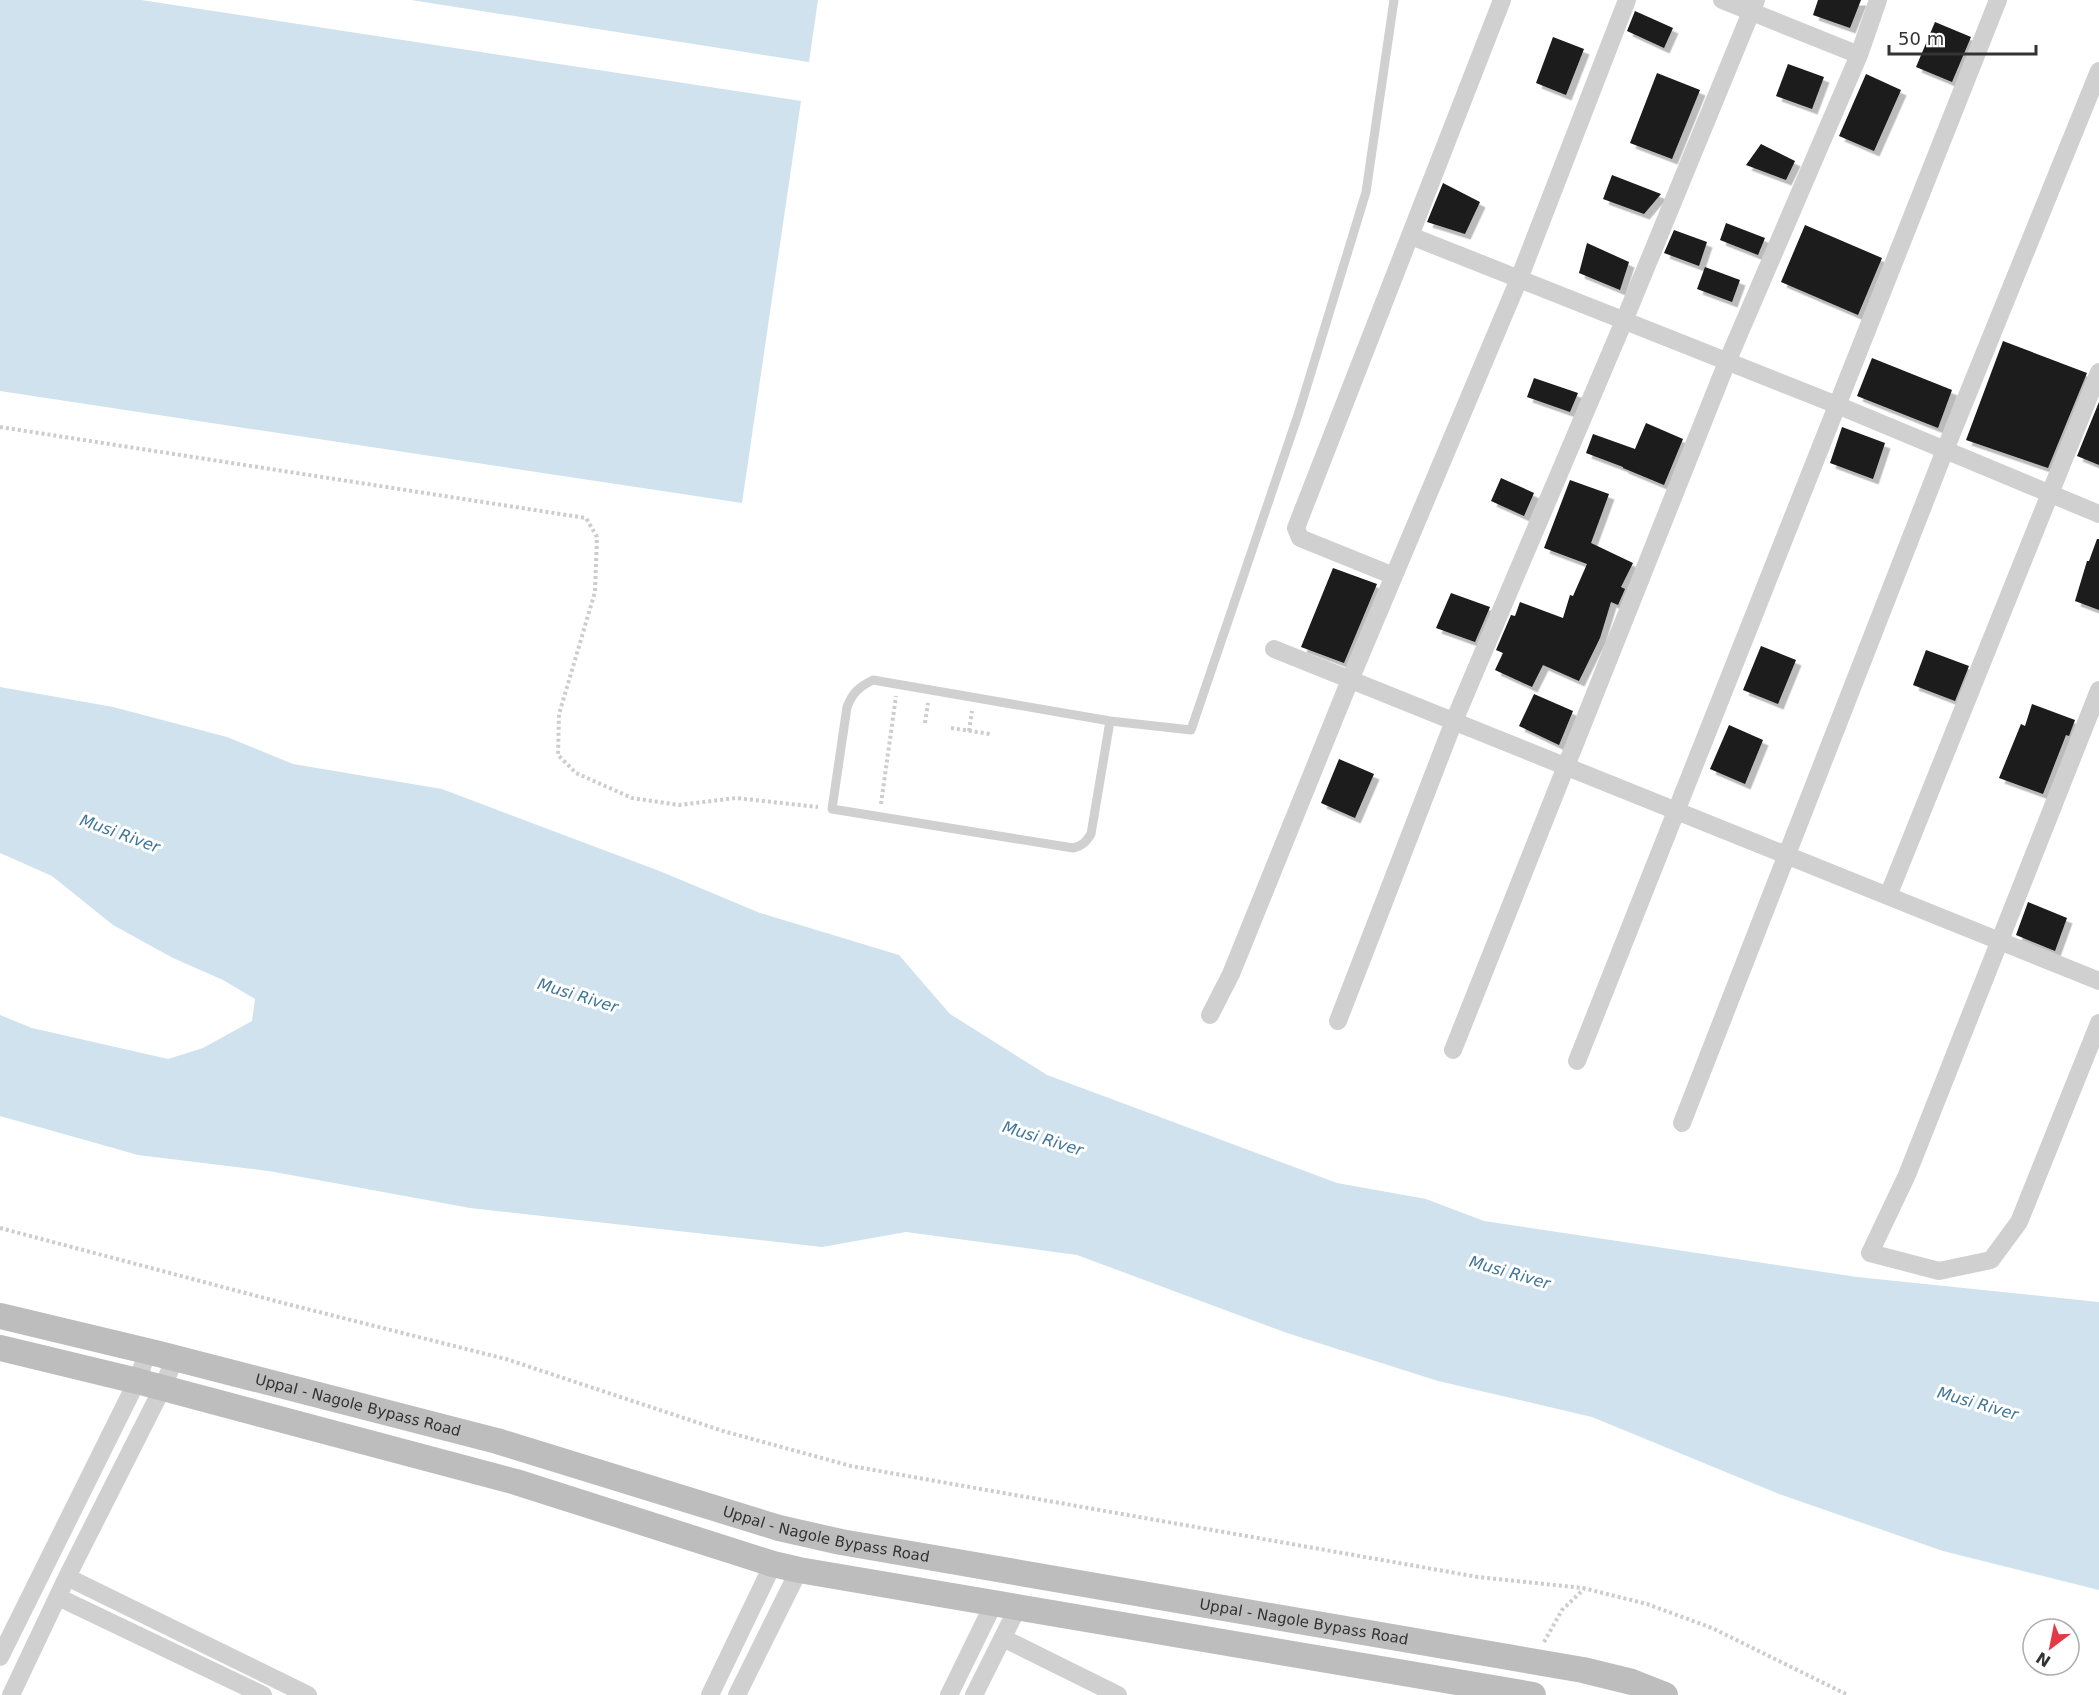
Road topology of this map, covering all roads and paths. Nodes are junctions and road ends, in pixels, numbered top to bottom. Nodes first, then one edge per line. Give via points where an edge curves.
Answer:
1 (1394, 0) edge
2 (1502, 0) edge
3 (1627, 0) edge
4 (1722, 0) edge
5 (1878, 0) edge
6 (1998, 0) edge
7 (1753, 6) edge
8 (1859, 55) junction
9 (2099, 71) edge
10 (1411, 236) junction
11 (1519, 279) junction
12 (1624, 321) junction
13 (1727, 362) junction
14 (2099, 372) edge
15 (1837, 405) junction
16 (0, 427) edge
17 (1945, 450) junction
18 (2050, 494) junction
19 (2099, 514) edge
20 (1394, 576) junction
21 (1274, 650) dead end
22 (1350, 680) junction
23 (897, 685) junction
24 (929, 690) junction
25 (2099, 690) edge
26 (974, 698) junction
27 (1110, 721) junction
28 (1454, 722) junction
29 (925, 723) dead end
30 (951, 728) dead end
31 (969, 731) junction
32 (990, 734) dead end
33 (1566, 767) junction
34 (832, 809) junction
35 (1677, 811) junction
36 (879, 817) junction
37 (1788, 856) junction
38 (1888, 896) junction
39 (2000, 941) junction
40 (2099, 981) edge
41 (1210, 1015) dead end
42 (1338, 1021) dead end
43 (2099, 1023) edge
44 (1453, 1050) dead end
45 (1577, 1061) dead end
46 (1682, 1123) dead end
47 (0, 1228) edge
48 (0, 1316) edge
49 (0, 1348) edge
50 (148, 1351) junction
51 (174, 1358) junction
52 (137, 1381) junction
53 (162, 1389) junction
54 (773, 1564) junction
55 (799, 1570) junction
56 (67, 1577) junction
57 (1584, 1589) junction
58 (58, 1597) junction
59 (1006, 1605) junction
60 (1003, 1638) junction
61 (0, 1657) edge
62 (1510, 1658) junction
63 (1540, 1664) junction
64 (1497, 1692) edge
65 (11, 1695) edge
66 (263, 1695) edge
67 (308, 1695) edge
68 (710, 1695) edge
69 (737, 1695) edge
70 (949, 1695) edge
71 (974, 1695) edge
72 (1118, 1695) edge
73 (1531, 1695) edge
74 (1665, 1695) edge
75 (1848, 1695) edge

1 - 27 lane via 1366,192 1299,412 1191,730
2 - 10 street
3 - 11 street
4 - 7 street
5 - 8 street
6 - 15 street
7 - 8 street
7 - 12 street
8 - 13 street
9 - 17 street
10 - 11 street
10 - 20 street via 1296,528 1300,538
11 - 12 street
11 - 20 street
12 - 13 street
12 - 28 street
13 - 15 street
13 - 33 street
14 - 18 street
15 - 17 street
15 - 35 street
16 - 34 path via 586,518 597,537 595,592 559,714 558,754 576,773 632,798 679,805 736,798
17 - 18 street
17 - 37 street
18 - 19 street
18 - 38 street
20 - 22 street
21 - 22 street
22 - 28 street
22 - 41 street via 1231,974
23 - 24 lane
23 - 34 lane via 873,680 852,694
23 - 36 path
24 - 26 lane
24 - 29 path
25 - 39 street
26 - 27 lane
26 - 31 path
27 - 36 lane via 1091,834 1081,846 1073,848
28 - 33 street
28 - 42 street
30 - 31 path
31 - 32 path
33 - 35 street
33 - 44 street
34 - 36 lane
35 - 37 street
35 - 45 street
37 - 38 street
37 - 46 street
38 - 39 street
39 - 40 street
39 - 43 street via 1907,1175 1870,1253 1939,1271 1991,1260 2019,1222
47 - 57 path via 506,1359 723,1431 851,1466 1478,1577
48 - 50 street, Uppal - Nagole Bypass Road
49 - 52 street
50 - 51 street, Uppal - Nagole Bypass Road
50 - 52 street
51 - 53 street
51 - 62 street, Uppal - Nagole Bypass Road via 497,1441 770,1525 841,1542
52 - 53 street
52 - 61 street
53 - 54 street via 516,1482
53 - 56 street
54 - 55 street
54 - 68 street
55 - 59 street
55 - 69 street
56 - 58 street
56 - 67 street
57 - 63 path via 1553,1623
57 - 75 path via 1647,1604 1712,1628
58 - 65 street
58 - 66 street
59 - 60 street
59 - 64 street
59 - 70 street
60 - 71 street
60 - 72 street
62 - 63 street, Uppal - Nagole Bypass Road
62 - 64 street
63 - 73 street
63 - 74 street, Uppal - Nagole Bypass Road via 1583,1670
64 - 73 street

